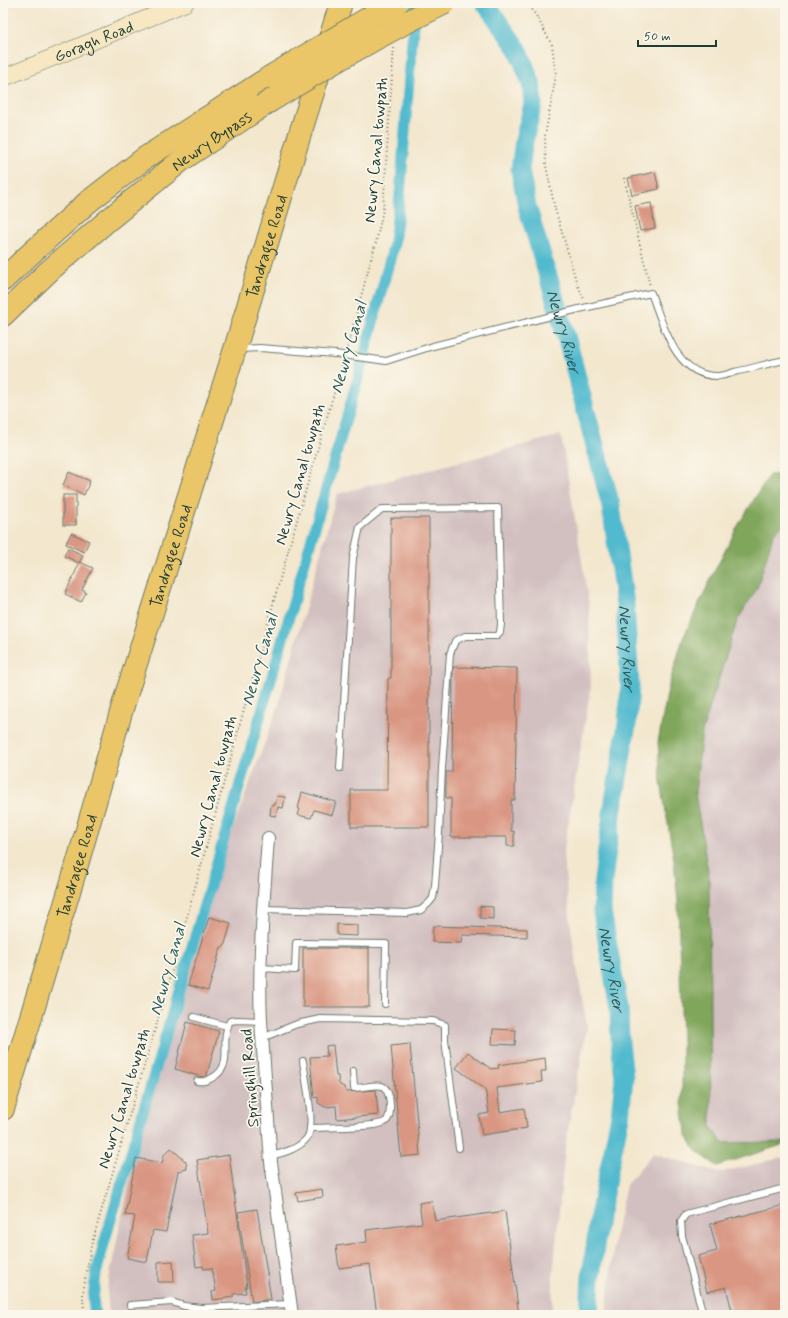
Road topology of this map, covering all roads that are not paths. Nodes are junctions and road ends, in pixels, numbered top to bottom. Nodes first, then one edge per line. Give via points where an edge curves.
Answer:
1 (185, 3) edge
2 (342, 3) edge
3 (398, 3) edge
4 (445, 3) edge
5 (3, 78) edge
6 (3, 280) edge
7 (3, 316) edge
8 (235, 349) junction
9 (785, 360) edge
10 (340, 768) dead end
11 (268, 838) dead end
12 (264, 909) junction
13 (261, 968) junction
14 (385, 1004) dead end
15 (194, 1017) dead end
16 (261, 1021) junction
17 (227, 1026) junction
18 (262, 1038) junction
19 (303, 1061) dead end
20 (353, 1071) dead end
21 (197, 1081) dead end
22 (3, 1109) edge
23 (310, 1128) junction
24 (459, 1148) dead end
25 (271, 1156) junction
26 (785, 1188) edge
27 (130, 1305) dead end
28 (291, 1310) edge
29 (703, 1315) edge

1 - 5 street, Goragh Road
2 - 8 highway, Tandragee Road via 280,196
3 - 6 highway, Newry Bypass, bridge via 270,77 145,158 88,202
4 - 7 highway, Newry Bypass, bridge via 338,59 183,159 50,270
8 - 9 lane, bridge via 260,348 386,361 433,346 651,293 673,347 693,370 717,376
8 - 22 highway, Tandragee Road via 124,702
10 - 12 lane via 353,558 360,527 382,509 498,508 500,632 496,636 465,636 455,641 450,654 433,898 421,910 407,913
11 - 12 street, Springhill Road
12 - 13 street, Springhill Road
13 - 14 lane via 295,970 296,943 386,944
13 - 16 street, Springhill Road
15 - 17 lane
16 - 17 lane via 238,1020 230,1022
16 - 18 street, Springhill Road
17 - 21 lane via 224,1066 218,1074 204,1082
18 - 24 lane via 297,1024 320,1020 433,1021 445,1026
18 - 25 street, Springhill Road
19 - 23 lane
20 - 23 lane via 354,1088 381,1086 386,1089 390,1112 388,1119 372,1125
23 - 25 lane via 307,1138 300,1145
25 - 28 street, Springhill Road
26 - 29 lane via 686,1214 681,1221 682,1236
27 - 28 lane via 172,1302 201,1308

